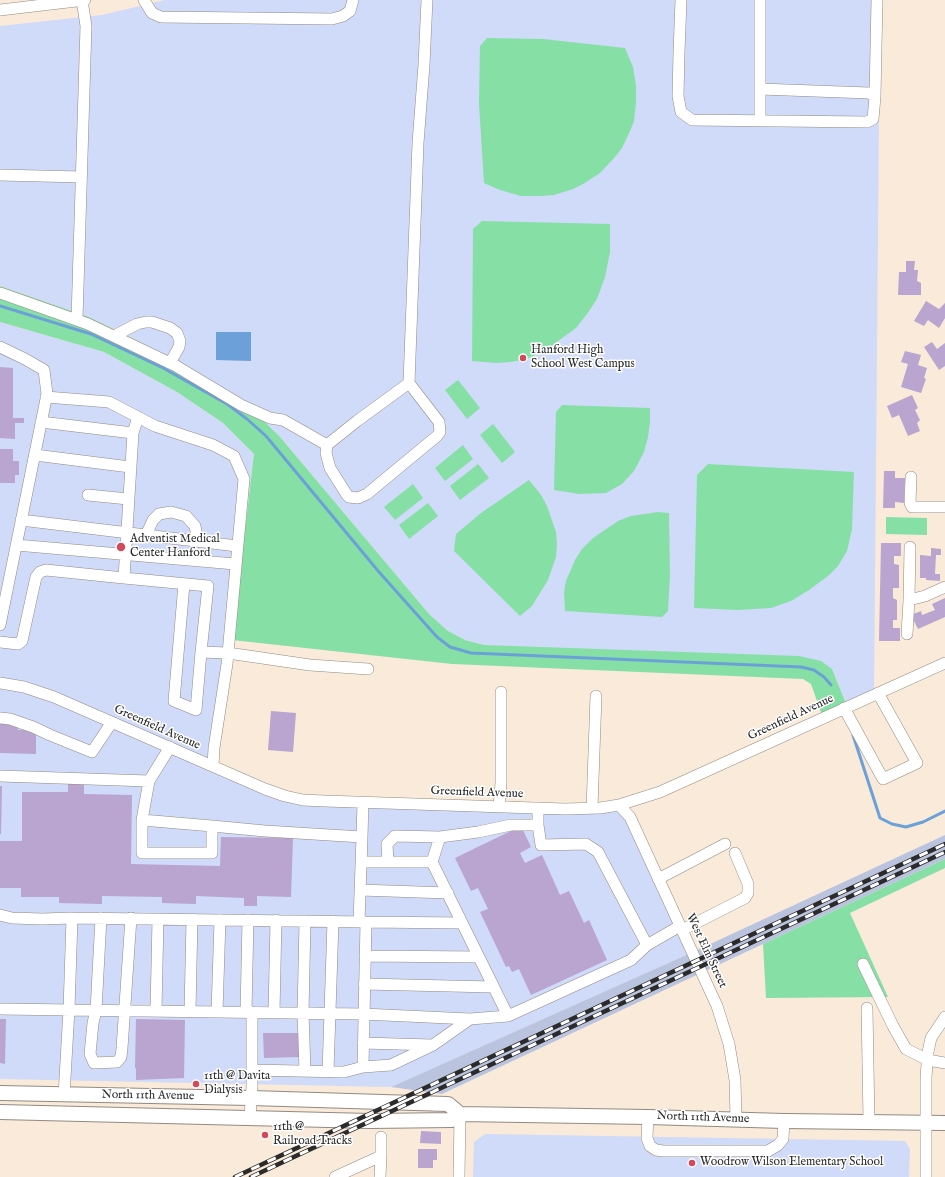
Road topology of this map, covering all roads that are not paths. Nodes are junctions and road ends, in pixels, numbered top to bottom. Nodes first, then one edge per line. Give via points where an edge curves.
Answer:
1 (82, 0) edge
2 (86, 0) edge
3 (144, 0) edge
4 (353, 0) edge
5 (427, 0) edge
6 (681, 0) edge
7 (760, 0) edge
8 (877, 0) edge
9 (0, 10) edge
10 (760, 90) junction
11 (874, 97) junction
12 (760, 120) junction
13 (0, 175) edge
14 (81, 177) junction
15 (0, 293) edge
16 (77, 319) junction
17 (114, 336) junction
18 (0, 347) edge
19 (170, 363) junction
20 (409, 382) junction
21 (46, 398) junction
22 (138, 417) junction
23 (41, 422) junction
24 (133, 433) junction
25 (327, 445) junction
26 (35, 455) junction
27 (130, 467) junction
28 (911, 477) dead end
29 (88, 495) dead end
30 (128, 499) junction
31 (945, 507) edge
32 (21, 520) junction
33 (127, 532) junction
34 (146, 535) junction
35 (198, 541) junction
36 (16, 545) junction
37 (237, 546) junction
38 (910, 547) dead end
39 (126, 556) junction
40 (235, 564) junction
41 (0, 567) edge
42 (12, 567) junction
43 (124, 578) junction
44 (184, 584) junction
45 (945, 587) edge
46 (3, 594) edge
47 (909, 600) junction
48 (0, 626) edge
49 (907, 634) dead end
50 (0, 642) edge
51 (201, 652) junction
52 (228, 652) junction
53 (945, 663) edge
54 (368, 669) dead end
55 (0, 683) edge
56 (501, 692) dead end
57 (878, 693) junction
58 (596, 696) dead end
59 (844, 708) junction
60 (0, 718) edge
61 (112, 722) junction
62 (170, 748) junction
63 (213, 766) junction
64 (0, 776) edge
65 (149, 781) junction
66 (363, 802) junction
67 (619, 805) junction
68 (499, 807) junction
69 (538, 808) junction
70 (592, 808) junction
71 (142, 820) junction
72 (538, 825) junction
73 (212, 826) junction
74 (362, 837) junction
75 (440, 837) junction
76 (725, 844) dead end
77 (735, 853) dead end
78 (362, 862) junction
79 (388, 862) junction
80 (432, 862) junction
81 (658, 879) junction
82 (360, 890) junction
83 (448, 893) junction
84 (0, 915) edge
85 (72, 918) junction
86 (101, 918) junction
87 (132, 918) junction
88 (158, 919) junction
89 (192, 919) junction
90 (220, 920) junction
91 (248, 920) junction
92 (276, 920) junction
93 (305, 921) junction
94 (333, 921) junction
95 (362, 922) junction
96 (462, 923) junction
97 (681, 928) junction
98 (647, 945) junction
99 (365, 956) junction
100 (479, 957) junction
101 (863, 964) dead end
102 (364, 984) junction
103 (493, 987) junction
104 (867, 1008) dead end
105 (0, 1009) edge
106 (69, 1010) junction
107 (96, 1010) junction
108 (124, 1010) junction
109 (156, 1010) junction
110 (190, 1011) junction
111 (217, 1012) junction
112 (249, 1012) junction
113 (274, 1013) junction
114 (304, 1013) junction
115 (329, 1014) junction
116 (363, 1014) junction
117 (508, 1016) junction
118 (945, 1017) edge
119 (470, 1019) junction
120 (363, 1043) junction
121 (433, 1045) junction
122 (928, 1060) junction
123 (945, 1063) edge
124 (362, 1067) junction
125 (252, 1070) junction
126 (305, 1071) junction
127 (328, 1072) junction
128 (0, 1094) edge
129 (64, 1095) junction
130 (251, 1098) junction
131 (0, 1108) edge
132 (0, 1112) edge
133 (460, 1114) junction
134 (250, 1117) junction
135 (648, 1117) junction
136 (736, 1119) junction
137 (784, 1121) junction
138 (869, 1121) junction
139 (926, 1122) junction
140 (945, 1123) edge
141 (381, 1137) dead end
142 (381, 1156) junction
143 (335, 1177) edge
144 (380, 1177) edge
145 (459, 1177) edge
146 (926, 1177) edge

1 - 2 street
1 - 9 street
1 - 14 street via 86,26
3 - 4 street via 152,13 161,17 332,19 350,11
5 - 20 street via 418,143
6 - 12 street via 678,54 678,96 681,112 692,120
7 - 10 street
8 - 11 street
10 - 11 street via 869,93
10 - 12 street
11 - 12 street via 873,119 867,122
13 - 14 street
14 - 16 street
15 - 16 street
16 - 17 street
17 - 19 street
17 - 19 street via 146,322 170,328 177,333 180,341
18 - 21 street via 44,370
19 - 25 street via 241,405 270,418 283,420
20 - 25 street
20 - 25 street via 439,422 440,432 367,494 355,499 347,495 330,468 326,453
21 - 22 street via 109,402
21 - 23 street
22 - 24 street
22 - 37 street via 155,426 213,445 234,456 244,479
23 - 24 street
23 - 26 street
24 - 27 street
26 - 27 street
26 - 32 street
27 - 30 street
28 - 31 street via 912,507
29 - 30 street
30 - 33 street
32 - 33 street
32 - 36 street
33 - 34 street
33 - 39 street
34 - 35 street
34 - 35 street via 159,514 170,512 186,516 195,526
35 - 37 street
36 - 39 street
36 - 42 street
37 - 40 street
38 - 47 street
39 - 40 street
39 - 43 street
40 - 52 street
41 - 42 street
42 - 46 street
43 - 44 street
43 - 50 street via 46,570 40,572 36,576 22,641 18,644
44 - 51 street via 208,586
44 - 51 street via 174,701 196,710
45 - 47 street
46 - 48 street
47 - 49 street
51 - 52 street
52 - 54 street via 310,665
52 - 63 street
53 - 57 street, Greenfield Avenue
55 - 61 street, Greenfield Avenue via 24,687 54,697
56 - 68 street
57 - 59 street, Greenfield Avenue
57 - 59 street via 917,763 883,779
58 - 70 street
59 - 67 street, Greenfield Avenue via 660,792
60 - 61 street via 33,727 92,752
61 - 62 street, Greenfield Avenue
62 - 63 street, Greenfield Avenue
62 - 65 street
63 - 66 street, Greenfield Avenue via 285,796 303,800
64 - 65 street
65 - 71 street
66 - 68 street, Greenfield Avenue
66 - 74 street
67 - 70 street, Greenfield Avenue
67 - 81 street, West Elm Street via 630,818
68 - 69 street, Greenfield Avenue
69 - 70 street, Greenfield Avenue
69 - 72 street
71 - 73 street
71 - 73 street via 142,853 212,854
72 - 75 street via 511,825
72 - 98 street via 541,845 586,844 598,852
73 - 74 street
74 - 78 street
75 - 79 street via 395,836 387,844
75 - 80 street
76 - 81 street
77 - 97 street via 748,884 746,898
78 - 79 street
78 - 82 street
79 - 80 street
80 - 83 street
81 - 97 street, West Elm Street
82 - 83 street
82 - 95 street
83 - 96 street
84 - 85 street via 12,918
85 - 86 street
85 - 106 street
86 - 87 street
86 - 107 street
87 - 88 street
87 - 108 street
88 - 89 street
88 - 109 street
89 - 90 street
89 - 110 street
90 - 91 street
90 - 111 street
91 - 92 street
91 - 112 street
92 - 93 street
92 - 113 street
93 - 94 street
93 - 114 street
94 - 95 street
94 - 115 street
95 - 96 street
95 - 99 street
96 - 100 street
97 - 98 street
97 - 136 street, West Elm Street via 717,1006 726,1032 735,1080
98 - 117 street via 631,960
99 - 100 street
99 - 102 street
100 - 103 street
101 - 122 street via 906,1049
102 - 103 street
102 - 116 street
103 - 117 street
104 - 138 street
105 - 106 street
106 - 107 street
106 - 129 street
107 - 108 street
107 - 108 street via 90,1054 94,1063 117,1062 121,1057
108 - 109 street
109 - 110 street
110 - 111 street
111 - 112 street
112 - 113 street
112 - 125 street
113 - 114 street
114 - 115 street
114 - 126 street
115 - 116 street
115 - 127 street
116 - 119 street
116 - 120 street
117 - 119 street
118 - 122 street via 931,1038
119 - 121 street
120 - 121 street
120 - 124 street
121 - 124 street via 391,1065
122 - 123 street
122 - 139 street
124 - 127 street via 344,1072
125 - 126 street
125 - 130 street
126 - 127 street
128 - 129 main road, North 11th Avenue
129 - 130 main road, North 11th Avenue
129 - 131 main road via 62,1106
130 - 133 main road, North 11th Avenue via 448,1104
130 - 134 street
132 - 134 main road, North 11th Avenue
133 - 134 main road, North 11th Avenue via 452,1120
133 - 135 main road, North 11th Avenue
133 - 145 street
135 - 136 main road, North 11th Avenue
135 - 137 street via 647,1138 650,1146 663,1151 768,1151 778,1146 783,1139
136 - 137 main road, North 11th Avenue
137 - 138 main road, North 11th Avenue
138 - 139 main road, North 11th Avenue
139 - 140 main road, North 11th Avenue
139 - 146 street
141 - 142 street
142 - 143 street
142 - 144 street

